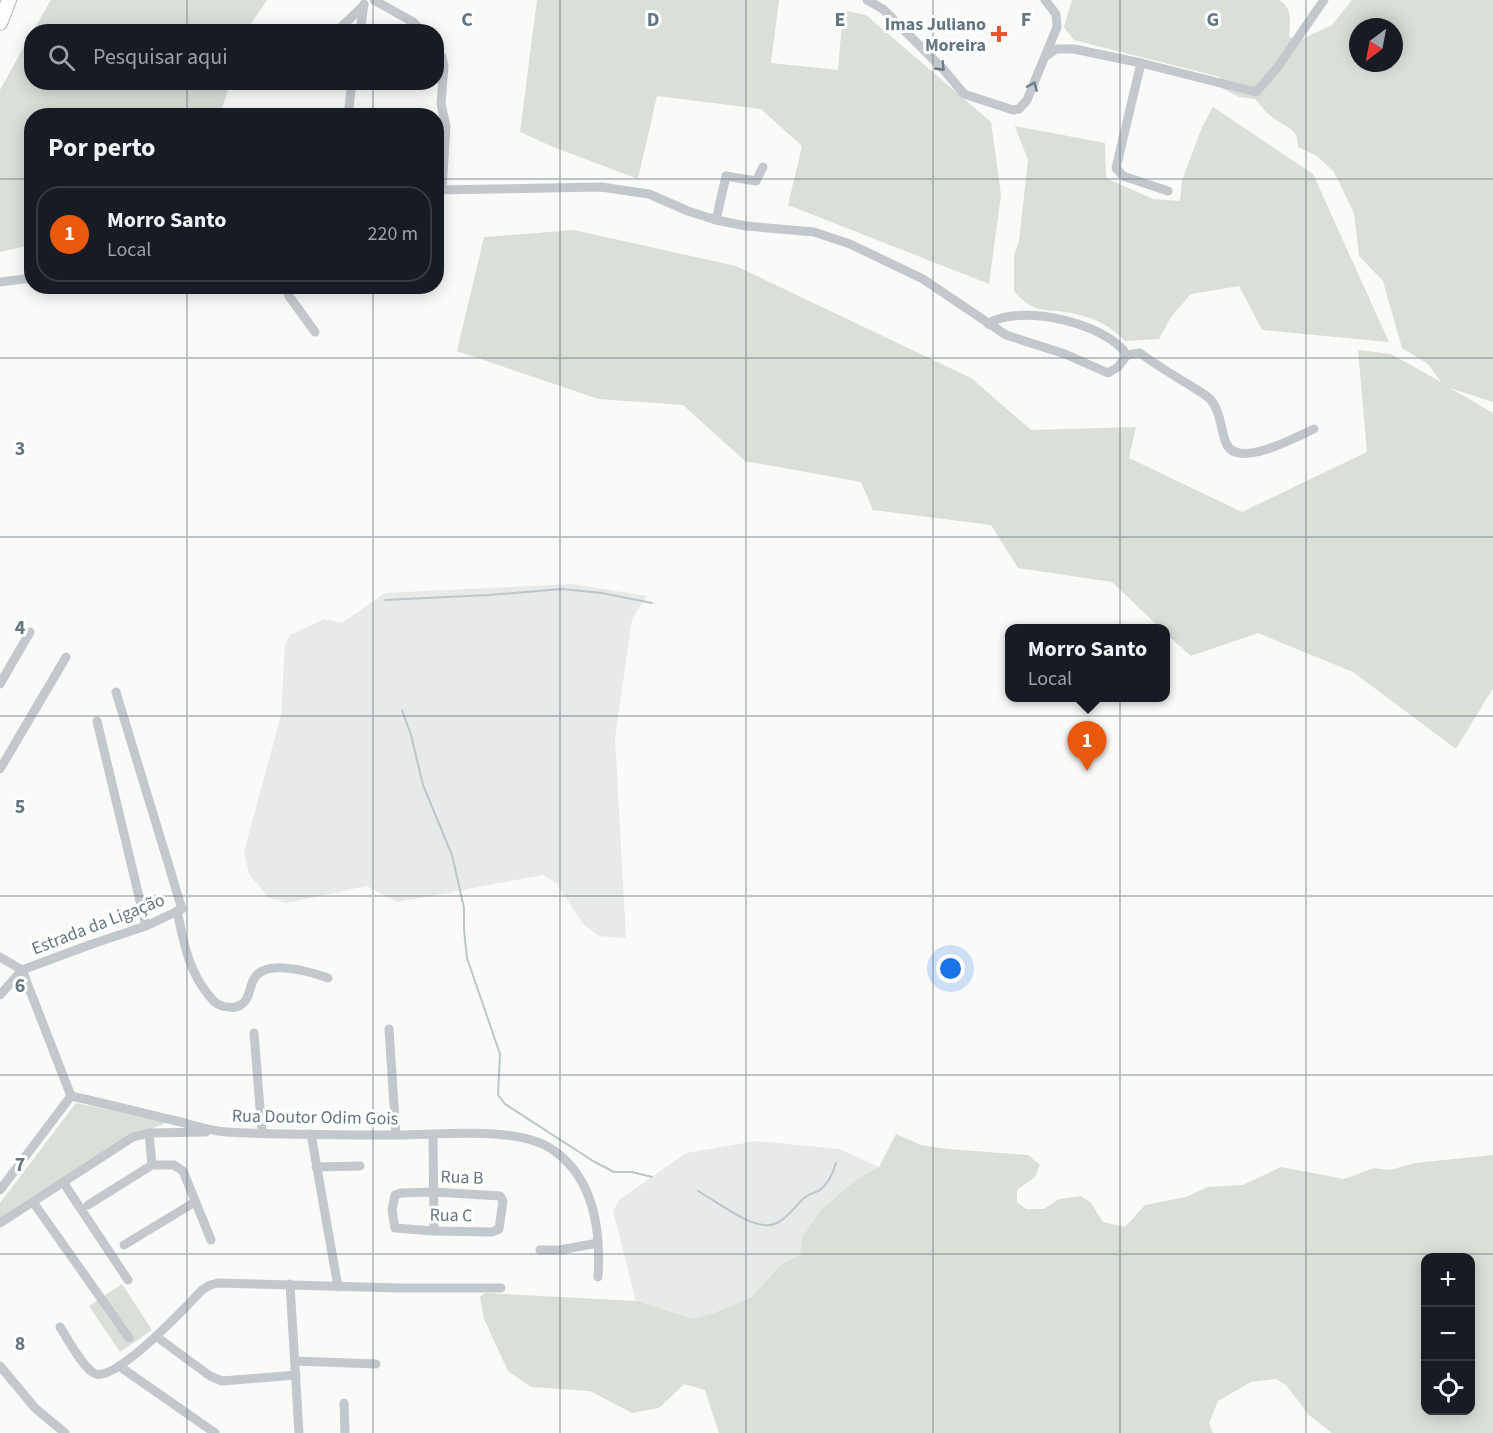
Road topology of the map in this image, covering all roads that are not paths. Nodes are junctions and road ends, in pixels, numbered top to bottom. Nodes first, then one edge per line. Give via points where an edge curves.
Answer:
1 (9, 0) edge
2 (374, 0) edge
3 (867, 0) edge
4 (1045, 0) edge
5 (1324, 0) edge
6 (364, 3) edge
7 (0, 22) edge
8 (344, 24) edge
9 (361, 24) edge
10 (415, 24) edge
11 (1057, 27) junction
12 (1074, 49) junction
13 (1046, 56) junction
14 (1141, 63) junction
15 (351, 90) edge
16 (442, 90) edge
17 (349, 108) edge
18 (442, 108) edge
19 (444, 117) edge
20 (444, 144) edge
21 (763, 167) dead end
22 (444, 190) edge
23 (1168, 191) dead end
24 (716, 220) junction
25 (24, 279) edge
26 (0, 282) edge
27 (288, 294) edge
28 (988, 324) junction
29 (315, 332) dead end
30 (1126, 355) junction
31 (1314, 429) dead end
32 (30, 632) dead end
33 (66, 657) dead end
34 (0, 684) edge
35 (116, 692) dead end
36 (97, 721) dead end
37 (0, 769) edge
38 (179, 910) junction
39 (146, 926) junction
40 (0, 957) edge
41 (22, 970) junction
42 (328, 978) dead end
43 (0, 995) edge
44 (389, 1029) dead end
45 (254, 1033) dead end
46 (71, 1096) junction
47 (223, 1131) junction
48 (149, 1133) junction
49 (262, 1133) junction
50 (311, 1134) junction
51 (396, 1135) junction
52 (433, 1135) junction
53 (152, 1165) junction
54 (360, 1166) dead end
55 (316, 1167) junction
56 (63, 1182) junction
57 (0, 1190) edge
58 (434, 1192) junction
59 (33, 1202) junction
60 (195, 1202) junction
61 (88, 1205) dead end
62 (0, 1223) edge
63 (501, 1225) joint
64 (398, 1230) joint
65 (434, 1231) junction
66 (211, 1240) dead end
67 (598, 1243) junction
68 (124, 1245) dead end
69 (540, 1251) dead end
70 (598, 1277) dead end
71 (129, 1280) dead end
72 (290, 1284) junction
73 (338, 1287) junction
74 (501, 1288) dead end
75 (60, 1327) dead end
76 (157, 1337) junction
77 (129, 1338) dead end
78 (295, 1361) junction
79 (376, 1364) dead end
80 (0, 1366) edge
81 (119, 1366) junction
82 (296, 1375) junction
83 (344, 1403) dead end
84 (64, 1433) edge
85 (215, 1433) edge
86 (299, 1433) edge
87 (345, 1433) edge

1 - 7 highway
2 - 10 street
3 -> 13 street via 883,9 964,94 1008,110 1019,109 1027,100
4 - 11 street via 1056,14
5 - 14 street via 1256,92
6 - 8 street
6 - 9 street
11 - 12 street via 1063,42
11 - 13 street
12 - 13 street via 1056,49
12 - 14 street
14 - 23 street via 1116,168 1123,176
15 - 17 street
16 - 18 street
19 - 20 street
21 - 24 street via 756,181 726,176
22 - 24 street via 601,187 649,194
24 - 28 street via 814,232 850,244 923,279
25 - 26 street
27 - 29 street
28 - 30 street via 1011,316 1052,318 1084,325 1113,341
28 - 30 street via 1006,335 1108,373
30 - 31 street via 1140,353 1211,401 1226,443 1235,453 1253,453
32 - 34 street
33 - 37 street
35 - 38 street
36 - 39 street
38 - 39 street, Estrada da Ligação
38 - 42 street via 186,955 195,977 220,1006 243,1004 253,980 264,972 289,968
39 - 41 street, Estrada da Ligação
40 - 41 street
41 - 43 street, Estrada da Ligação
41 - 46 street
44 - 51 street
45 - 49 street
46 - 47 street, Rua Doutor Odim Gois
46 - 57 street
47 - 48 street
47 - 49 street, Rua Doutor Odim Gois
48 - 53 street
48 - 56 street via 133,1137
49 - 50 street, Rua Doutor Odim Gois
50 - 51 street, Rua Doutor Odim Gois
50 - 55 street
51 - 52 street, Rua Doutor Odim Gois
52 - 58 street
52 - 67 street, Rua Doutor Odim Gois via 522,1136 550,1148 575,1168 581,1178 590,1196
53 - 60 street via 179,1167
53 - 61 street
54 - 55 street
55 - 73 street
56 - 59 street
56 - 71 street
58 - 63 street, Rua B via 500,1196
58 - 64 street, Rua B via 397,1193 393,1198 393,1221
58 - 65 street
59 - 62 street
59 - 77 street
60 - 66 street
60 - 68 street
63 - 65 street, Rua C via 492,1232
64 - 65 street, Rua C
67 - 69 street
67 - 70 street, Rua Doutor Odim Gois
72 - 73 street
72 - 76 street via 210,1285
72 - 78 street
73 - 74 street
75 - 81 street via 93,1373 105,1374
76 - 81 street
76 - 82 street via 222,1381
78 - 79 street
78 - 82 street
80 - 84 street via 35,1408
81 - 85 street
82 - 86 street
83 - 87 street

